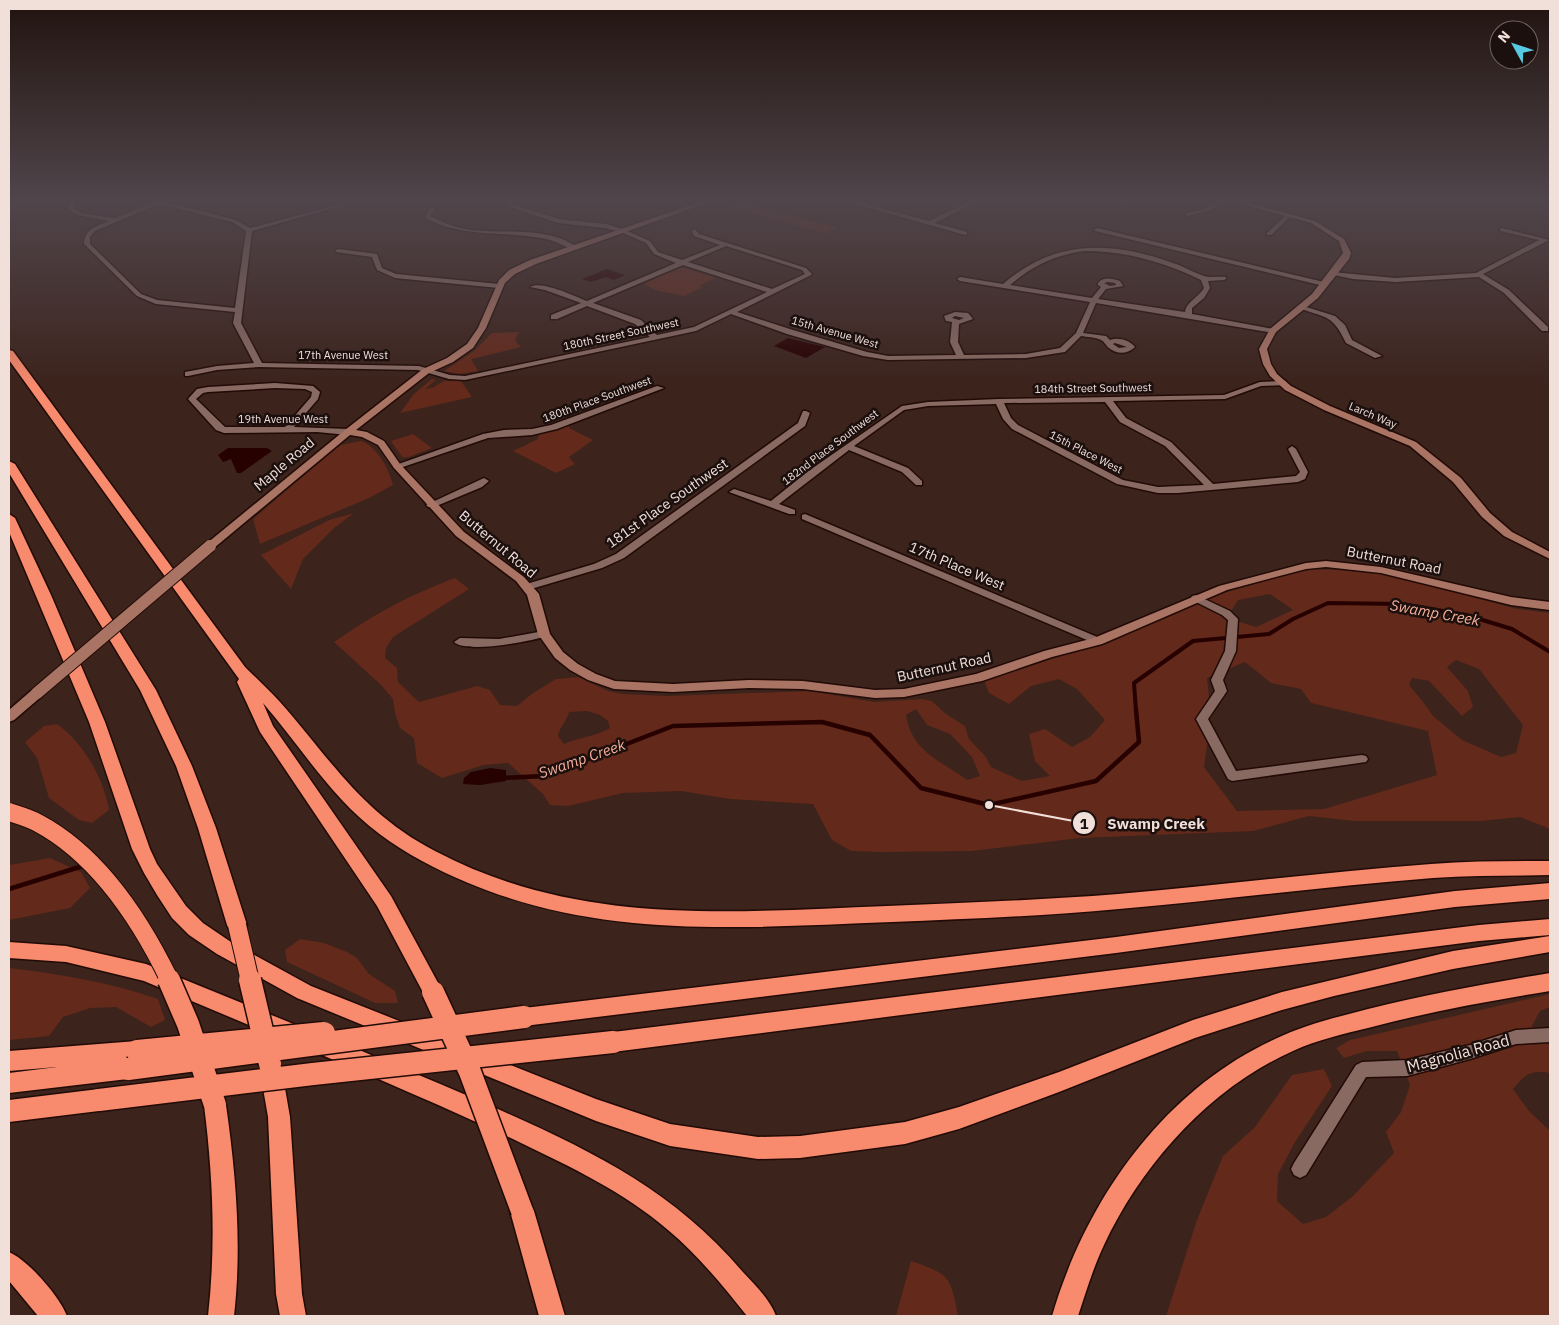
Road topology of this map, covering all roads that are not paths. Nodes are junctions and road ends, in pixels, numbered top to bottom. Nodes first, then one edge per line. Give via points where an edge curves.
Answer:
1 (105, 262) edge
2 (245, 262) edge
3 (377, 262) edge
4 (537, 262) edge
5 (682, 262) joint
6 (776, 262) edge
7 (1043, 262) edge
8 (1158, 262) edge
9 (1231, 262) edge
10 (1342, 262) edge
11 (1503, 262) edge
12 (1332, 274) junction
13 (1478, 274) junction
14 (1224, 278) dead end
15 (960, 279) dead end
16 (1204, 279) junction
17 (1324, 284) junction
18 (499, 286) junction
19 (1005, 286) junction
20 (532, 287) dead end
21 (1106, 287) dead end
22 (772, 291) junction
23 (1094, 300) junction
24 (586, 303) junction
25 (1303, 308) junction
26 (239, 310) junction
27 (731, 312) junction
28 (1188, 316) junction
29 (554, 317) dead end
30 (956, 322) dead end
31 (1544, 329) dead end
32 (1272, 333) junction
33 (1078, 334) junction
34 (656, 338) junction
35 (1109, 343) dead end
36 (9, 353) edge
37 (1378, 356) dead end
38 (961, 357) junction
39 (259, 365) junction
40 (426, 371) junction
41 (188, 374) dead end
42 (1283, 383) junction
43 (660, 388) dead end
44 (1107, 399) junction
45 (999, 401) junction
46 (902, 408) joint
47 (806, 413) dead end
48 (288, 429) junction
49 (348, 432) junction
50 (849, 447) junction
51 (1292, 449) dead end
52 (9, 464) edge
53 (397, 466) junction
54 (484, 481) dead end
55 (919, 483) dead end
56 (1211, 487) junction
57 (734, 492) dead end
58 (772, 504) junction
59 (431, 505) junction
60 (792, 512) dead end
61 (805, 517) dead end
62 (9, 518) edge
63 (1550, 556) edge
64 (527, 587) junction
65 (1196, 598) junction
66 (1550, 606) edge
67 (544, 634) junction
68 (1098, 641) junction
69 (460, 642) dead end
70 (240, 671) junction
71 (9, 717) edge
72 (1362, 759) dead end
73 (9, 812) edge
74 (1550, 868) edge
75 (1550, 891) edge
76 (1550, 927) edge
77 (1550, 944) edge
78 (9, 950) edge
79 (1550, 982) edge
80 (1550, 1035) edge
81 (9, 1060) edge
82 (132, 1060) junction
83 (9, 1083) edge
84 (9, 1112) edge
85 (1300, 1169) dead end
86 (9, 1264) edge
87 (289, 1309) edge
88 (54, 1316) edge
89 (221, 1316) edge
90 (552, 1316) edge
91 (763, 1316) edge
92 (1065, 1316) edge

1 - 26 street via 139,295 156,302
2 - 26 street
3 - 18 street via 378,268 395,276
4 - 18 street, Maple Road via 515,270
5 - 22 street
5 - 24 street
6 - 22 street, 180th Street Southwest via 809,274
7 - 19 street
8 - 16 street
9 - 17 street
10 - 12 street
11 - 13 street
12 - 13 street via 1365,279 1414,280
12 - 17 street
13 - 31 street via 1506,291
14 - 16 street
15 - 19 street
16 - 28 street via 1207,288 1202,297 1189,307
17 - 25 street
18 - 40 street, Maple Road via 482,328 470,346
19 - 23 street
20 - 24 street via 546,288
21 - 23 street
22 - 27 street, 180th Street Southwest
23 - 28 street
23 - 33 street
24 - 29 street
24 - 34 street via 638,322
25 - 32 street
25 - 37 street via 1333,317 1346,328 1349,341
26 - 39 street via 239,330
27 - 34 street, 180th Street Southwest via 696,329
27 - 38 street, 15th Avenue West via 866,354 888,358
28 - 32 street
30 - 38 street via 954,342
32 - 42 street, Larch Way via 1263,349 1274,376
33 - 35 street via 1103,338
33 - 38 street, 15th Avenue West via 1062,350 1026,356
34 - 40 street, 180th Street Southwest via 487,374 449,377
36 - 70 highway
39 - 40 street, 17th Avenue West via 419,368
39 - 41 street, 17th Avenue West
40 - 49 street, Maple Road
42 - 44 street, 184th Street Southwest via 1260,384 1225,397
42 - 63 street, Larch Way via 1327,408 1413,444 1457,480 1486,515 1508,534
43 - 53 street, 180th Place Southwest via 554,428 486,436
44 - 45 street, 184th Street Southwest
44 - 56 street via 1123,420 1168,444
45 - 46 street, 184th Street Southwest
45 - 56 street, 15th Place West via 1007,419 1015,427 1120,482 1158,490
46 - 50 street, 182nd Place Southwest
47 - 64 street, 181st Place Southwest via 802,424 620,556 598,566
48 - 48 street, 19th Avenue West via 224,430 192,399 201,391 240,387 309,387 316,390 315,397
48 - 49 street, 19th Avenue West
49 - 53 street, Butternut Road via 364,434 381,443
49 - 71 street, Maple Road, bridge
50 - 55 street via 905,470
50 - 58 street, 182nd Place Southwest
51 - 56 street, 15th Place West via 1304,472 1302,477
52 - 87 highway, bridge via 148,690 184,766 207,828 237,925 270,1064 279,1117
53 - 59 street, Butternut Road
54 - 59 street
57 - 58 street
58 - 60 street
59 - 64 street, Butternut Road via 460,534
61 - 68 street, 17th Place West
62 - 77 highway via 97,722 147,862 179,912 196,929 304,992 596,1110 670,1135 758,1148 800,1147 905,1133 959,1118 1193,1029 1282,1001 1453,960
64 - 67 street, Butternut Road via 533,594
65 - 66 street, Butternut Road via 1306,566 1326,564 1381,570 1511,601
65 - 68 street, Butternut Road
65 - 72 street via 1233,619 1230,659 1217,680 1221,690 1202,719 1232,776
67 - 68 street, Butternut Road via 559,655 574,667 614,685 673,688 803,685 875,694 904,694 978,678
67 - 69 street via 499,643
70 - 74 highway via 278,709 344,791 384,828 427,856 487,886 571,909 610,915 730,919 967,911 1116,902 1434,871
70 - 90 highway, bridge via 266,728 384,901 452,1028 522,1211
73 - 89 highway, bridge via 42,824 85,857 138,925 190,1028 214,1105 225,1194 225,1282
75 - 82 highway, bridge via 1455,899 570,1012
76 - 84 highway, bridge via 1469,934 613,1042 313,1074
78 - 91 highway via 66,954 146,973 415,1083 594,1166 663,1210 728,1271
79 - 92 highway via 1451,998 1321,1031 1273,1050 1237,1072 1183,1115 1132,1174 1091,1249
80 - 85 street, Magnolia Road via 1516,1037 1407,1068 1362,1070
81 - 82 highway
82 - 83 highway
86 - 88 highway

